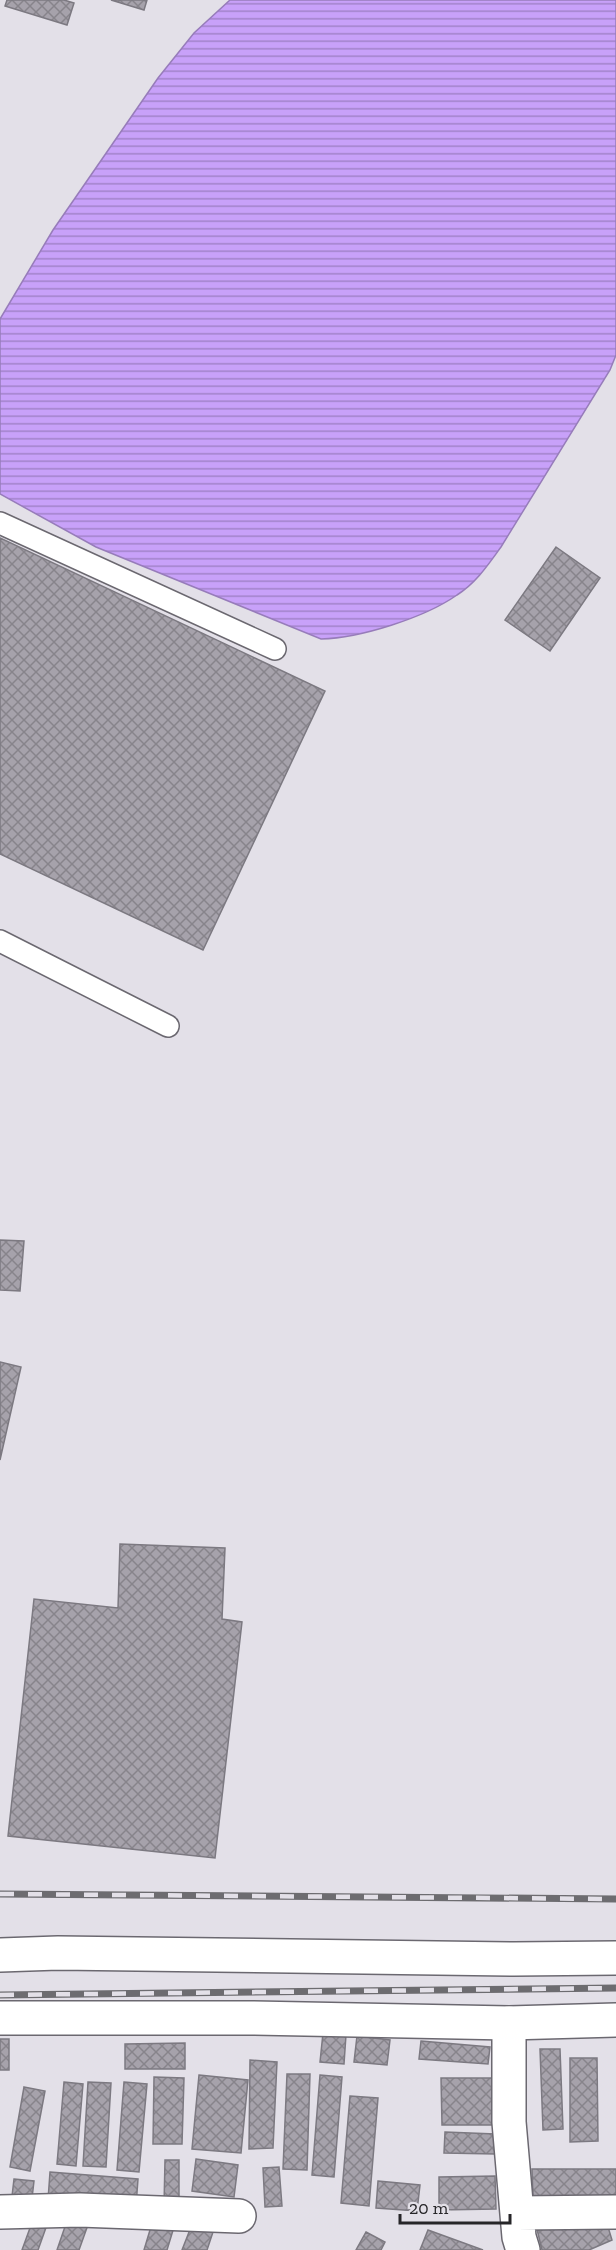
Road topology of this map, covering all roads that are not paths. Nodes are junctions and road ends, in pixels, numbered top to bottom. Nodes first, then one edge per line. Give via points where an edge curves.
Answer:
1 (0, 523) edge
2 (275, 649) dead end
3 (0, 941) edge
4 (168, 1026) dead end
5 (0, 1955) edge
6 (616, 1958) edge
7 (0, 2018) edge
8 (616, 2020) edge
9 (509, 2023) junction
10 (0, 2212) edge
11 (616, 2212) edge
12 (517, 2213) junction
13 (239, 2216) dead end
14 (523, 2250) edge

1 - 2 lane
3 - 4 lane
5 - 6 street
7 - 9 street
8 - 9 street
9 - 12 street via 509,2122
10 - 13 street via 102,2210
11 - 12 street
12 - 14 street

